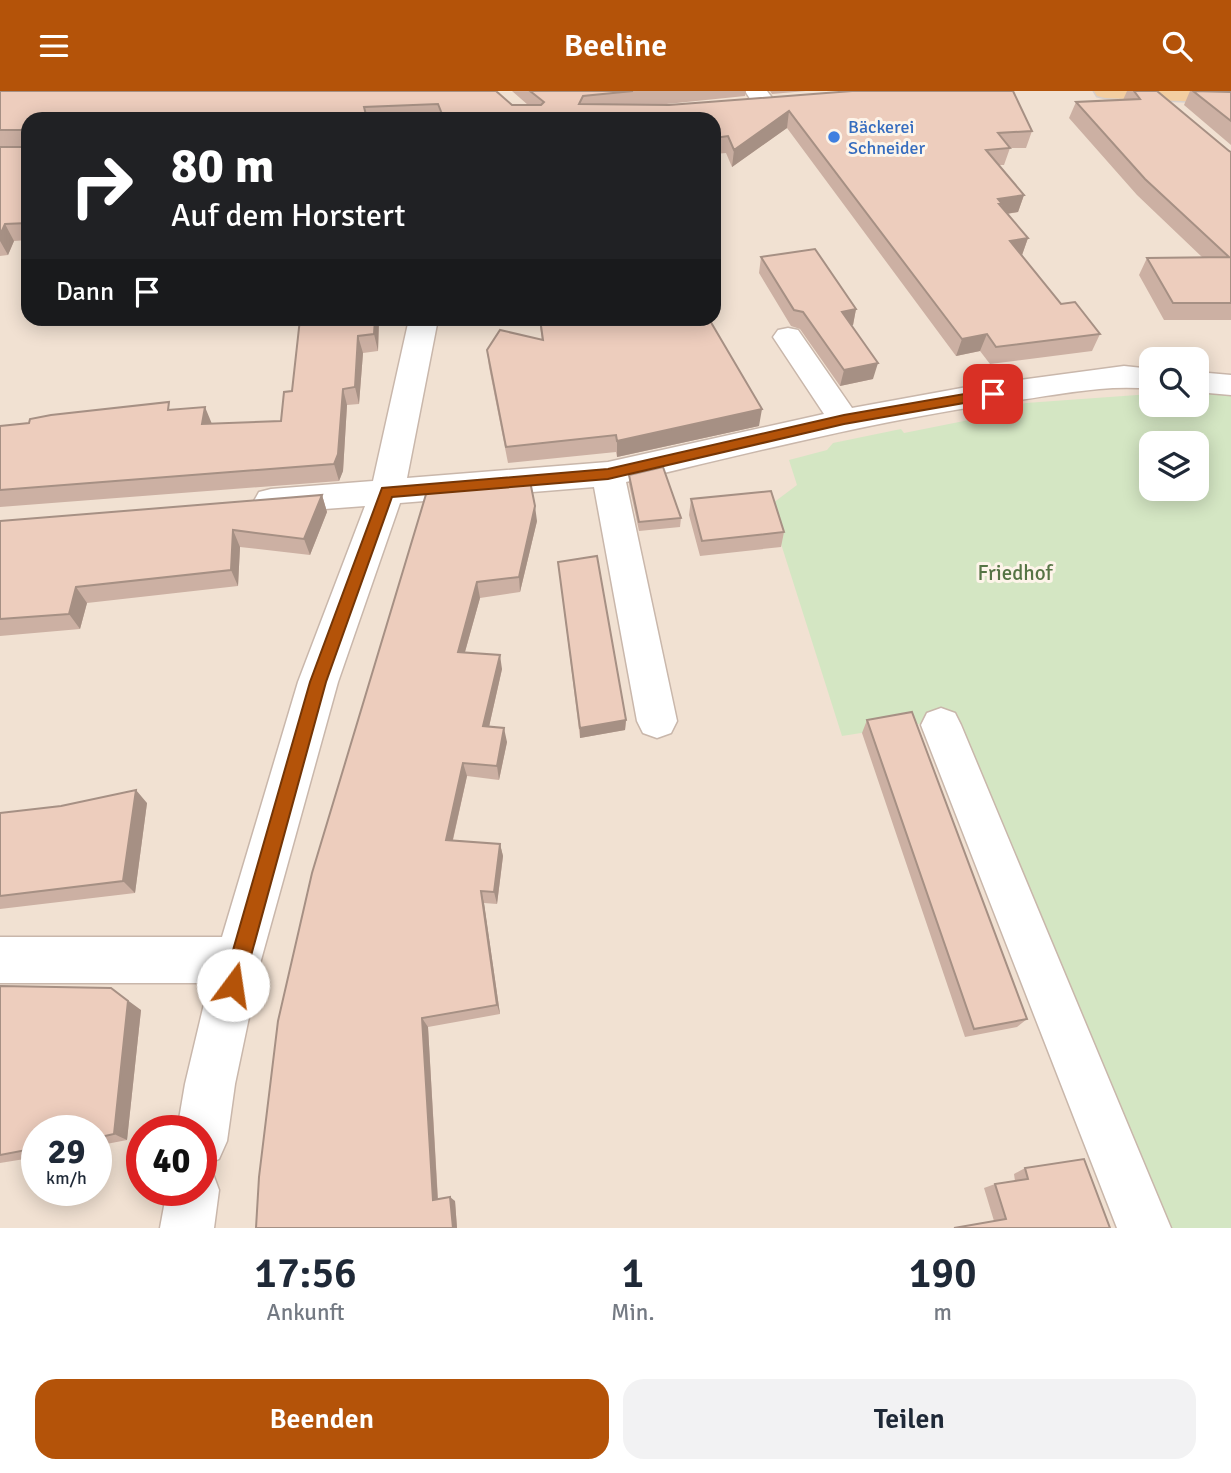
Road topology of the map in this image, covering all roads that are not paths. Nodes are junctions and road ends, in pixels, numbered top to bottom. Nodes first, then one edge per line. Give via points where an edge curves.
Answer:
1 (1105, 91) edge
2 (1152, 94) junction
3 (1223, 94) edge
4 (753, 99) edge
5 (790, 101) edge
6 (1182, 119) edge
7 (422, 326) edge
8 (788, 337) dead end
9 (1139, 378) edge
10 (1209, 383) edge
11 (1231, 385) edge
12 (844, 419) junction
13 (608, 474) junction
14 (387, 492) junction
15 (235, 504) edge
16 (657, 721) dead end
17 (941, 725) dead end
18 (0, 960) edge
19 (238, 960) junction
20 (205, 1115) edge
21 (190, 1206) edge
22 (187, 1228) edge
23 (1144, 1228) edge

1 - 2 main road
2 - 3 main road
2 - 6 street
4 - 5 main road
7 - 14 street
8 - 12 street
9 - 12 street via 980,395
10 - 11 street
12 - 13 street
13 - 14 street
13 - 16 street
14 - 15 street
14 - 19 street via 318,682
17 - 23 street
18 - 19 street
19 - 20 street
21 - 22 street

